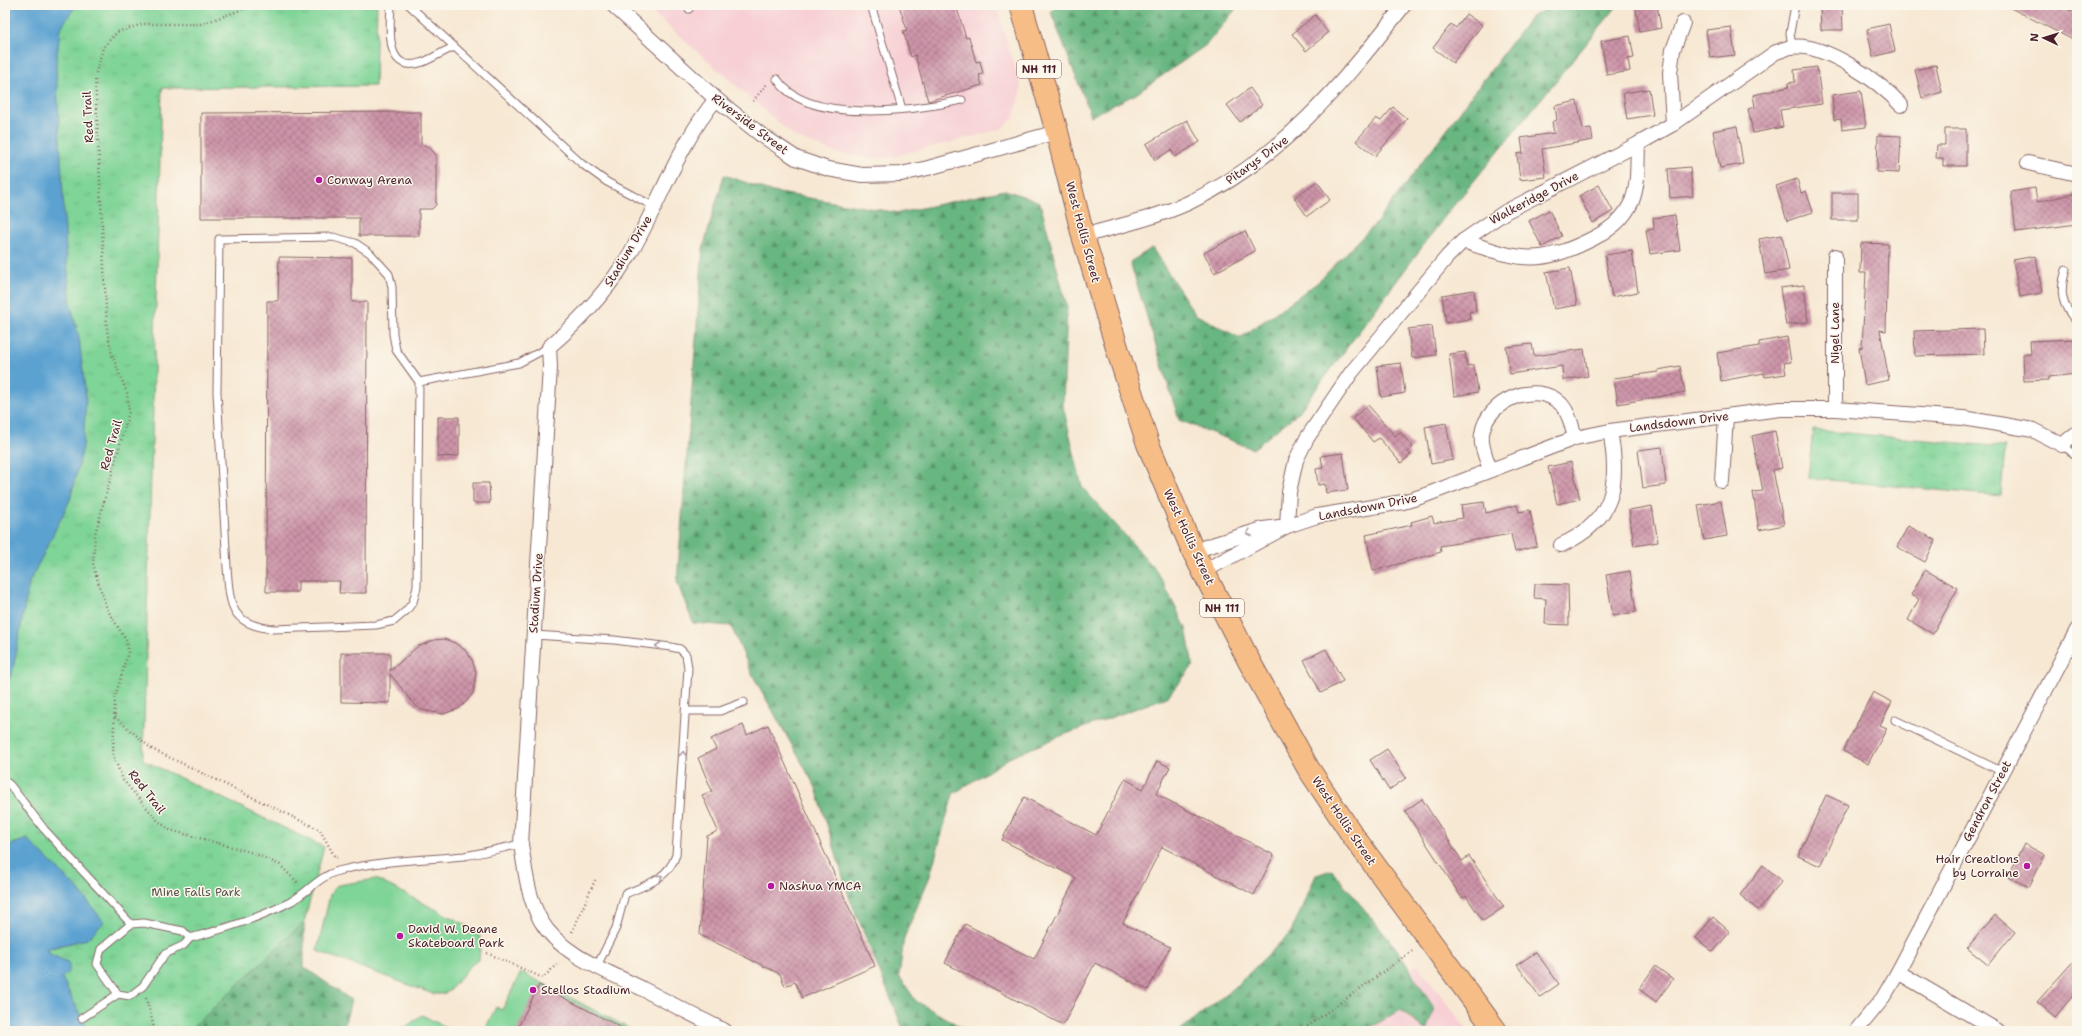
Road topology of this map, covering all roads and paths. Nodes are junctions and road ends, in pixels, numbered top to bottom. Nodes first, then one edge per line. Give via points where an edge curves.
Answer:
1 (254, 5) edge
2 (391, 5) edge
3 (409, 5) edge
4 (613, 5) edge
5 (871, 5) edge
6 (1021, 5) edge
7 (1404, 5) edge
8 (1796, 5) edge
9 (1683, 23) dead end
10 (454, 47) junction
11 (1792, 47) junction
12 (777, 79) joint
13 (716, 99) junction
14 (753, 100) dead end
15 (962, 100) dead end
16 (1901, 105) dead end
17 (902, 109) junction
18 (1673, 124) junction
19 (1057, 132) junction
20 (1638, 144) junction
21 (2028, 163) dead end
22 (2077, 174) edge
23 (655, 207) junction
24 (1084, 236) junction
25 (1463, 241) junction
26 (1835, 256) dead end
27 (2066, 270) dead end
28 (2077, 322) edge
29 (549, 347) junction
30 (419, 382) junction
31 (1835, 409) junction
32 (1726, 416) junction
33 (1610, 431) junction
34 (2077, 434) edge
35 (1576, 438) junction
36 (2062, 445) junction
37 (2077, 456) edge
38 (1490, 470) junction
39 (1722, 481) dead end
40 (1287, 526) junction
41 (1561, 545) dead end
42 (1193, 551) junction
43 (1204, 571) junction
44 (2077, 630) edge
45 (534, 635) junction
46 (744, 702) dead end
47 (686, 711) junction
48 (114, 717) junction
49 (1895, 720) dead end
50 (2002, 772) junction
51 (5, 781) edge
52 (521, 844) junction
53 (341, 858) dead end
54 (596, 878) dead end
55 (306, 891) junction
56 (131, 924) junction
57 (571, 935) dead end
58 (190, 938) junction
59 (1413, 950) dead end
60 (487, 953) dead end
61 (558, 963) dead end
62 (597, 966) junction
63 (1898, 972) junction
64 (143, 986) junction
65 (118, 994) junction
66 (82, 1018) dead end
67 (155, 1031) edge
68 (725, 1031) edge
69 (1301, 1031) edge
70 (1496, 1031) edge
71 (1856, 1031) edge
72 (1998, 1031) edge

1 - 48 path, Red Trail via 202,24 143,24 117,32 103,48 95,76 107,330 112,355 127,394 129,412 95,534 93,566 107,609 127,642 128,653 115,696
2 - 10 lane via 390,41 392,52 400,60 410,64 422,62
3 - 10 lane
4 - 13 street, Riverside Street
5 - 17 lane
6 - 19 main road, West Hollis Street / NH 111
7 - 24 street, Pitarys Drive via 1307,121 1277,148 1215,189 1187,204
8 - 11 lane via 1790,33
9 - 18 street via 1673,50 1670,73
10 - 23 lane via 582,164 607,182
11 - 16 street, Walkeridge Drive via 1825,53 1850,66 1889,91
11 - 18 street, Walkeridge Drive via 1776,52
12 - 14 path via 764,86
12 - 17 lane via 791,94 818,105 859,110
13 - 19 street, Riverside Street via 796,158 828,169 862,174 888,175 928,168
13 - 23 street, Stadium Drive via 688,137
15 - 17 lane
18 - 20 street, Walkeridge Drive
19 - 24 main road, West Hollis Street / NH 111
20 - 25 street, Walkeridge Drive via 1505,212
20 - 25 street via 1637,179 1632,202 1624,216 1606,232 1570,250 1537,258 1500,253
21 - 22 street
23 - 29 street, Stadium Drive via 635,246 612,281 578,321
24 - 42 main road, West Hollis Street / NH 111 via 1148,444
25 - 40 street, Walkeridge Drive via 1429,277 1351,373 1307,438 1296,460 1289,492
26 - 31 street, Nigel Lane
27 - 28 lane via 2061,286 2065,308
29 - 30 lane via 519,363
29 - 45 street, Stadium Drive via 550,367
30 - 30 lane via 417,587 413,602 394,620 376,625 274,629 258,627 244,621 234,611 229,594 227,567 218,392 219,239 332,237 355,244 370,253 389,274 396,350
31 - 32 street, Landsdown Drive via 1780,409
31 - 36 street, Landsdown Drive via 1963,418 2005,424 2033,430
32 - 33 street, Landsdown Drive
32 - 39 street
33 - 35 street, Landsdown Drive
33 - 41 street via 1616,469 1607,505 1583,534
34 - 36 street
35 - 38 street, Landsdown Drive
35 - 38 street via 1565,410 1555,399 1542,393 1519,395 1494,411 1483,426 1483,446
36 - 37 lane, Landsdown Drive
38 - 40 street, Landsdown Drive via 1403,502 1317,516
40 -> 42 street, Landsdown Drive via 1263,529
40 - 43 street, Landsdown Drive
42 - 43 main road, West Hollis Street / NH 111
43 - 70 main road, West Hollis Street / NH 111 via 1250,663 1308,768 1351,833
44 - 50 street, Gendron Street
47 -> 45 lane via 688,668 686,655 680,650 614,640
45 - 52 street, Stadium Drive
46 - 47 lane via 720,711
62 -> 47 lane via 616,928 625,894 657,880 668,871 676,855
48 - 53 path via 152,748 320,830 335,857
48 - 55 path, Red Trail via 113,755 123,780 158,821 170,830 254,853 280,865
49 - 50 lane
50 - 63 street, Gendron Street
51 - 56 lane via 44,829
52 - 55 lane via 466,856 400,861 337,871 327,875
52 - 62 street, Stadium Drive via 528,884 534,906 542,921 557,940
54 - 57 path
55 - 58 lane via 255,918
56 - 58 lane via 144,923 173,928 183,931
56 - 65 lane via 101,949 97,964
58 - 64 lane via 184,945 165,954
59 - 69 path
60 - 61 path via 543,978
62 - 68 street, Stadium Drive
63 - 71 street, Gendron Street via 1883,998
63 - 72 street
64 - 65 lane via 130,996
64 - 67 path
65 - 66 lane

